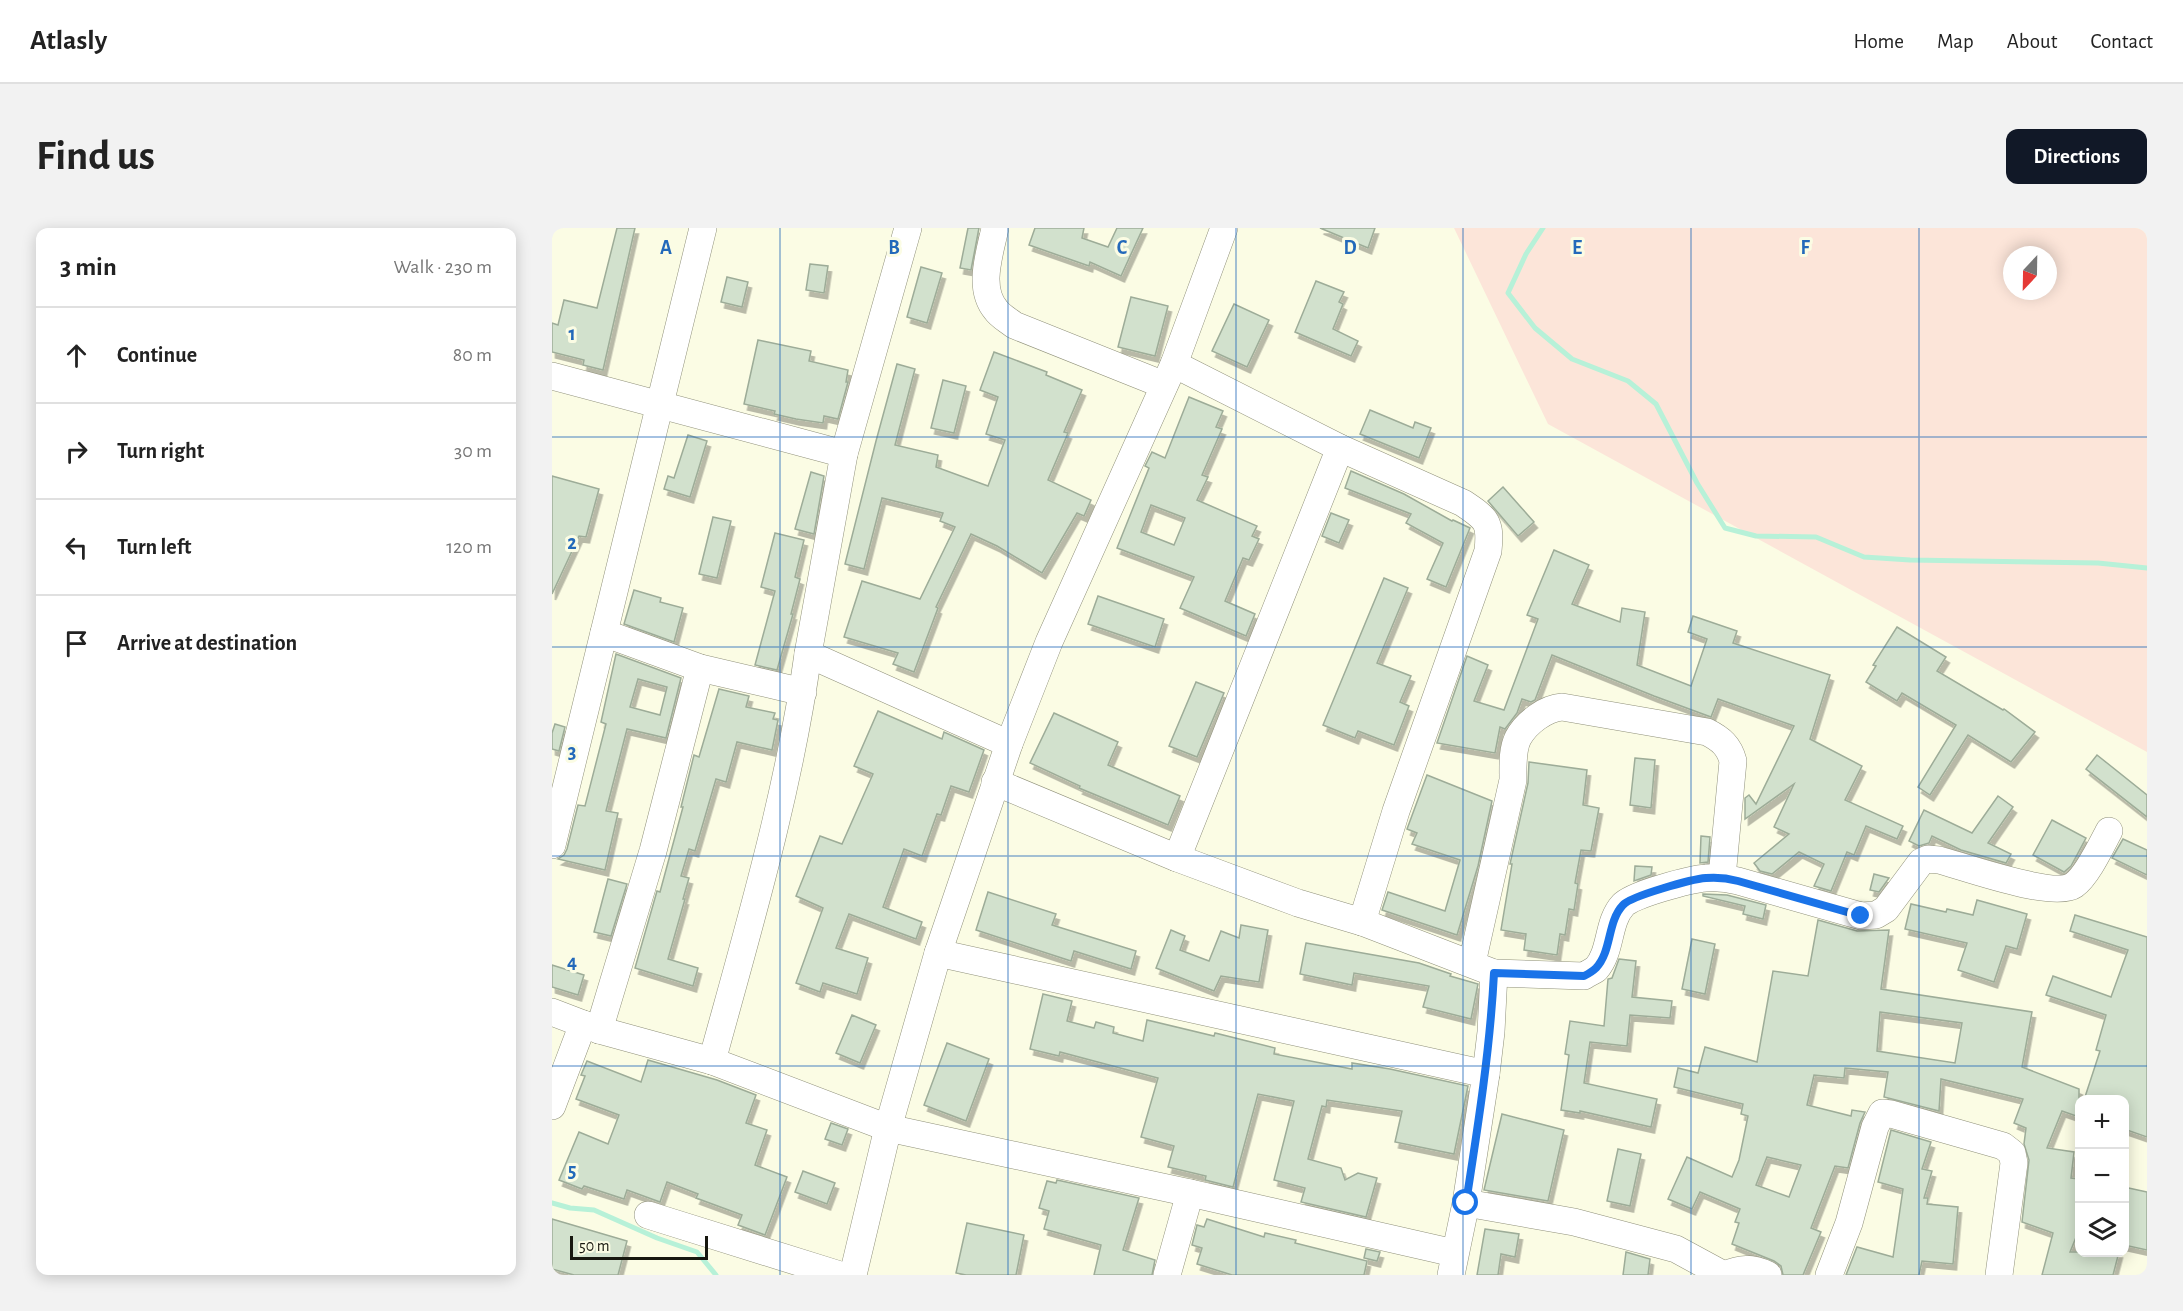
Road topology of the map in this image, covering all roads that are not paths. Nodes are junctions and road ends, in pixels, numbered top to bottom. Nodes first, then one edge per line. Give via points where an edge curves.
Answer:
1 (703, 228) edge
2 (908, 228) edge
3 (995, 228) edge
4 (1224, 228) edge
5 (1169, 374) junction
6 (552, 376) edge
7 (660, 405) junction
8 (1340, 448) junction
9 (844, 454) junction
10 (604, 633) junction
11 (808, 654) junction
12 (699, 668) junction
13 (803, 692) junction
14 (1009, 744) junction
15 (995, 782) junction
16 (2109, 831) dead end
17 (552, 845) edge
18 (1177, 858) junction
19 (1722, 877) junction
20 (1362, 922) junction
21 (938, 952) junction
22 (1483, 968) junction
23 (552, 1012) edge
24 (591, 1027) junction
25 (712, 1061) junction
26 (1486, 1074) junction
27 (552, 1106) edge
28 (888, 1128) junction
29 (1190, 1192) junction
30 (1466, 1203) junction
31 (648, 1215) dead end
32 (1452, 1264) edge
33 (840, 1275) edge
34 (853, 1275) edge
35 (1167, 1275) edge
36 (1724, 1275) edge
37 (1768, 1275) edge
38 (1829, 1275) edge
39 (1999, 1275) edge

1 - 7 street
2 - 9 street
3 - 5 street via 985,273 988,296 995,310 1014,325
4 - 5 street
5 - 8 street
5 - 14 street via 1054,631
6 - 7 street
7 - 9 street
7 - 10 street
8 - 18 street
8 - 20 street via 1463,503 1480,515 1490,531 1488,551 1395,811
9 - 11 street
10 - 12 street
10 - 17 street
11 - 13 street
11 - 14 street
12 - 13 street
12 - 24 street via 653,851
13 - 25 street via 773,841
14 - 15 street
15 - 18 street
15 - 21 street
16 - 19 street via 2079,881 2071,887 2033,887 1928,859 1921,862 1886,909 1875,915 1861,916
18 - 20 street
19 - 22 street via 1704,878 1623,904 1596,969 1584,976
19 - 22 street via 1733,761 1730,749 1720,739 1707,732 1551,708 1518,737
20 - 22 street
21 - 26 street
21 - 28 street
22 - 26 street via 1491,1032
23 - 24 street
24 - 25 street
24 - 27 street
25 - 28 street
26 - 30 street
28 - 29 street
28 - 34 street
29 - 32 street
29 - 35 street
30 - 32 street
30 - 36 street via 1574,1222 1676,1249
31 - 33 street
36 - 37 street via 1741,1268
38 - 39 street via 1882,1113 2003,1146 2012,1153 2014,1163

